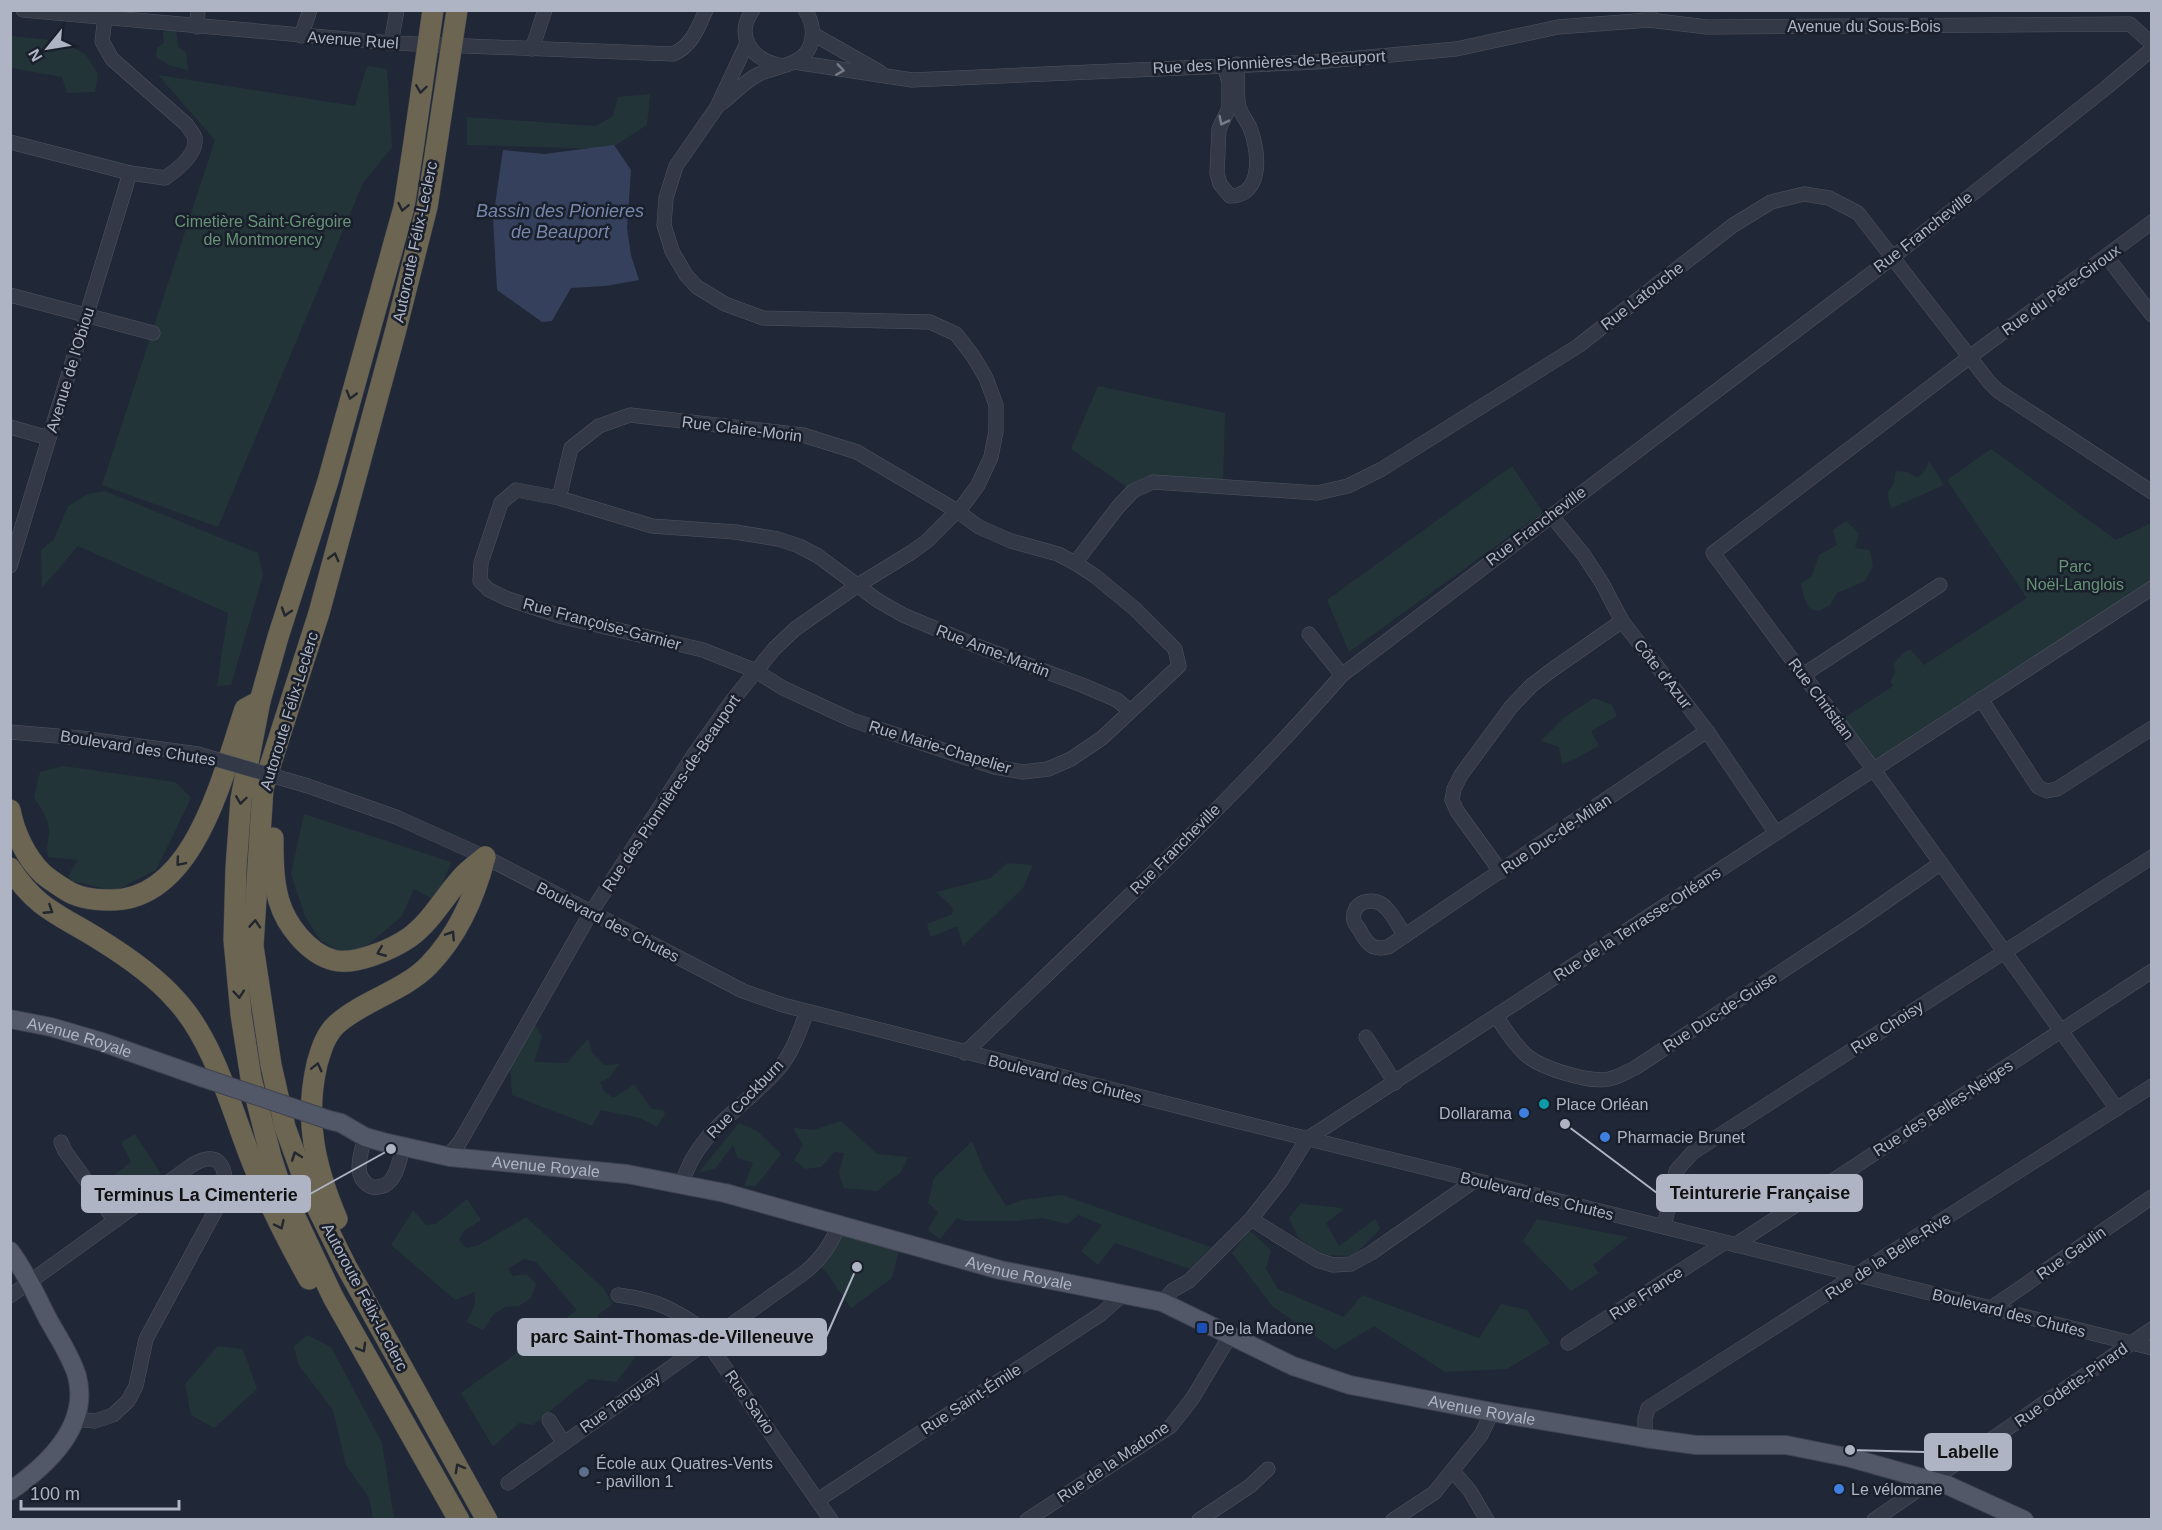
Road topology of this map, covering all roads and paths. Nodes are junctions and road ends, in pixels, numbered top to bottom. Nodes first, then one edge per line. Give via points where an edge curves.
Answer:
1 (22, 10) edge
2 (198, 10) edge
3 (310, 10) edge
4 (397, 10) edge
5 (433, 10) edge
6 (457, 10) edge
7 (545, 10) edge
8 (706, 10) edge
9 (753, 10) edge
10 (805, 10) edge
11 (66, 12) edge
12 (131, 15) edge
13 (1649, 15) edge
14 (105, 18) junction
15 (197, 27) junction
16 (813, 34) junction
17 (301, 36) junction
18 (391, 43) junction
19 (747, 43) junction
20 (2151, 44) edge
21 (532, 49) junction
22 (2151, 49) edge
23 (794, 62) junction
24 (1231, 64) junction
25 (778, 66) junction
26 (887, 76) junction
27 (717, 106) junction
28 (10, 142) edge
29 (136, 174) junction
30 (2151, 222) edge
31 (1893, 257) junction
32 (2107, 257) junction
33 (10, 295) edge
34 (2151, 315) edge
35 (86, 316) junction
36 (153, 333) dead end
37 (1971, 357) junction
38 (10, 427) edge
39 (49, 438) junction
40 (2151, 492) edge
41 (559, 498) junction
42 (957, 511) junction
43 (1551, 515) junction
44 (1075, 562) junction
45 (10, 566) edge
46 (858, 585) junction
47 (1940, 585) dead end
48 (2151, 588) edge
49 (1622, 621) junction
50 (1309, 634) dead end
51 (756, 671) junction
52 (1342, 675) junction
53 (1803, 675) junction
54 (1981, 699) junction
55 (260, 701) junction
56 (290, 707) junction
57 (1130, 711) junction
58 (2151, 728) edge
59 (1707, 731) junction
60 (10, 732) edge
61 (1875, 770) junction
62 (10, 810) edge
63 (1776, 833) junction
64 (485, 857) junction
65 (2151, 857) edge
66 (1941, 862) junction
67 (10, 868) edge
68 (1501, 872) junction
69 (590, 914) junction
70 (1405, 936) dead end
71 (2004, 951) junction
72 (2151, 971) edge
73 (807, 1012) junction
74 (1497, 1017) junction
75 (10, 1019) edge
76 (2061, 1031) junction
77 (1366, 1037) dead end
78 (965, 1053) junction
79 (1395, 1083) junction
80 (2151, 1086) edge
81 (2117, 1109) junction
82 (365, 1137) junction
83 (1307, 1139) junction
84 (61, 1142) dead end
85 (403, 1146) junction
86 (448, 1156) junction
87 (1474, 1181) junction
88 (682, 1185) junction
89 (2151, 1197) edge
90 (1251, 1219) junction
91 (115, 1221) junction
92 (839, 1224) junction
93 (1664, 1227) junction
94 (1729, 1244) junction
95 (10, 1251) edge
96 (346, 1266) junction
97 (1858, 1276) junction
98 (28, 1283) junction
99 (618, 1295) dead end
100 (1122, 1295) junction
101 (10, 1296) edge
102 (333, 1298) junction
103 (1162, 1302) junction
104 (1990, 1309) junction
105 (2151, 1329) edge
106 (1230, 1336) junction
107 (706, 1341) junction
108 (1568, 1343) dead end
109 (2131, 1343) junction
110 (2151, 1348) edge
111 (1492, 1412) junction
112 (76, 1419) junction
113 (549, 1420) dead end
114 (1645, 1438) junction
115 (563, 1442) junction
116 (1268, 1469) dead end
117 (1452, 1471) junction
118 (1931, 1481) junction
119 (508, 1483) dead end
120 (10, 1491) edge
121 (818, 1500) junction
122 (459, 1520) edge
123 (487, 1520) edge
124 (831, 1520) edge
125 (1027, 1520) edge
126 (1199, 1520) edge
127 (1393, 1520) edge
128 (1487, 1520) edge
129 (1874, 1520) edge
130 (2025, 1520) edge

1 - 11 street, Avenue Ruel
2 - 15 street
3 - 17 street
4 - 18 street
5 -> 55 highway, Autoroute Félix-Leclerc, bridge via 404,207 328,481
56 -> 6 highway, Autoroute Félix-Leclerc, bridge via 319,613 427,207
7 - 21 street
8 - 21 street, Avenue Ruel via 692,41 673,54
9 - 19 street, Rue des Pionnières-de-Beauport via 746,24
10 - 16 street
11 - 14 street, Avenue Ruel
12 - 14 street, Avenue Ruel
12 - 15 street, Avenue Ruel
13 - 20 street, Avenue du Sous-Bois via 1707,27 2130,24
13 - 24 street, Rue des Pionnières-de-Beauport via 1558,27 1456,50 1315,62
14 - 29 street via 102,41 112,59 187,125 195,138 192,152 165,178
15 - 17 street, Avenue Ruel
16 - 23 street via 807,51
16 - 26 street, Rue des Pionnières-de-Beauport
17 - 18 street, Avenue Ruel
18 - 21 street, Avenue Ruel
19 - 25 street via 757,57
19 - 27 street, Rue des Pionnières-de-Beauport
22 - 31 street, Rue Francheville
23 - 25 street, Rue des Pionnières-de-Beauport
23 -> 26 street, Rue des Pionnières-de-Beauport
24 -> 24 street via 1229,108 1218,129 1217,173 1225,192 1238,196 1250,189 1256,169 1250,129 1239,107
24 - 26 street, Rue des Pionnières-de-Beauport via 912,80
25 - 27 street, Rue des Pionnières-de-Beauport via 756,75
27 - 42 street, Rue des Pionnières-de-Beauport via 676,166 666,198 664,225 672,251 686,275 697,287 725,304 763,318 930,322 956,334 986,378 996,405 991,457 978,485
28 - 29 street
29 - 35 street, Avenue de l'Obiou
30 - 32 street, Rue du Père-Giroux
31 - 37 street, Rue Latouche
31 - 43 street, Rue Francheville
31 - 44 street, Rue Latouche via 1858,213 1829,198 1804,194 1771,202 1732,226 1578,346 1348,486 1317,493 1152,482 1133,491
32 - 34 street
32 - 37 street, Rue du Père-Giroux
33 - 35 street
35 - 36 street
35 - 39 street, Avenue de l'Obiou
37 - 40 street, Rue Latouche via 1998,391
37 - 53 street, Rue Christian via 1713,552
38 - 39 street
39 - 45 street, Avenue de l'Obiou
41 - 42 street, Rue Claire-Morin via 571,448 599,426 630,416 803,435 857,452
41 - 46 street, Rue Françoise-Garnier via 652,526 778,539 818,556
41 - 51 street, Rue Françoise-Garnier via 516,490 501,503 481,563 480,581 489,590 563,617 703,650
42 - 44 street, Rue Marie-Chapelier via 1011,542
42 - 46 street, Rue des Pionnières-de-Beauport via 927,541
43 - 49 street, Côte d'Azur via 1583,554
43 - 52 street, Rue Francheville
44 - 57 street, Rue Marie-Chapelier via 1135,609 1175,650 1179,666
46 - 51 street, Rue des Pionnières-de-Beauport via 795,629
46 - 57 street, Rue Anne-Martin via 903,615 1082,685 1117,700
47 - 53 street
48 - 54 street, Rue de la Terrasse-Orléans
49 - 59 street, Côte d'Azur
49 - 68 street via 1531,686 1511,707 1454,789 1452,800 1457,811
50 - 52 street
51 - 57 street, Rue Marie-Chapelier via 852,720 958,756 1023,772 1048,769 1071,759 1102,738
51 - 69 street, Rue des Pionnières-de-Beauport via 695,753
52 - 78 street, Rue Francheville via 1173,852
53 - 61 street, Rue Christian
54 - 58 street via 2038,787 2047,791 2057,789
54 - 61 street, Rue de la Terrasse-Orléans
55 -> 62 highway via 245,709 204,827 182,862 152,889 123,900 92,900 70,892 43,873 21,844
55 -> 102 highway, Autoroute Félix-Leclerc via 241,800 236,868 234,940 240,1014 271,1157 293,1215
64 -> 56 highway via 465,874 429,919 410,937 387,950 362,959 334,960 310,948 292,927 280,902 273,863 273,806
96 -> 56 highway, Autoroute Félix-Leclerc via 306,1185 285,1127 253,946 263,788
59 - 63 street, Côte d'Azur
59 - 68 street, Rue Duc-de-Milan
60 - 64 street, Boulevard des Chutes, bridge via 198,754 396,817
61 - 63 street, Rue de la Terrasse-Orléans
61 - 66 street, Rue Christian
63 - 74 street, Rue de la Terrasse-Orléans
64 - 69 street, Boulevard des Chutes
96 -> 64 highway via 347,1245 324,1184 311,1128 310,1100 324,1041 336,1025 362,1006 428,966 463,916 478,885
65 - 71 street, Rue Choisy
66 - 71 street, Rue Christian
66 - 74 street, Rue Duc-de-Guise via 1858,921 1618,1077 1595,1079 1539,1065 1510,1037
67 -> 102 highway via 23,888 44,907 99,939 177,1000 212,1058 281,1229 316,1292
68 - 70 street, Rue Duc-de-Milan
69 - 73 street, Boulevard des Chutes via 743,991
69 - 86 street, Rue des Pionnières-de-Beauport via 460,1142
71 - 76 street, Rue Christian
71 - 93 street, Rue Choisy via 1692,1153 1676,1171
72 - 76 street, Rue des Belles-Neiges
73 - 78 street, Boulevard des Chutes
73 - 88 street, Rue Cockburn via 782,1064 707,1138 691,1159
74 - 79 street, Rue de la Terrasse-Orléans
75 - 82 main road, Avenue Royale, bridge via 102,1042 341,1123
76 - 81 street, Rue Christian
76 - 94 street, Rue des Belles-Neiges
77 - 79 street
78 - 83 street, Boulevard des Chutes
79 - 83 street, Rue de la Terrasse-Orléans
80 - 81 street, Rue de la Belle-Rive
81 - 97 street, Rue de la Belle-Rive
82 - 85 main road, Avenue Royale
82 - 85 street via 358,1169 362,1180 372,1187 381,1187 391,1180
83 - 87 street, Boulevard des Chutes
83 - 90 street, Rue de la Terrasse-Orléans
84 - 91 street via 64,1152
85 - 86 main road, Avenue Royale
86 - 88 main road, Avenue Royale via 627,1174
87 - 90 street via 1351,1264 1317,1260
87 - 93 street, Boulevard des Chutes
88 - 92 main road, Avenue Royale
89 - 104 street, Rue Gaulin
90 - 103 street, Rue de la Terrasse-Orléans via 1190,1281
91 - 98 street
91 - 112 street via 204,1158 222,1165 226,1191 146,1339 136,1386 128,1401 113,1415 95,1421
92 - 100 main road, Avenue Royale via 1000,1269
92 - 107 street, Rue Tanguay via 816,1264
93 - 94 street, Boulevard des Chutes
94 - 97 street, Boulevard des Chutes
94 - 108 street, Rue France
95 - 98 main road
123 -> 96 highway, Autoroute Félix-Leclerc
97 - 104 street, Boulevard des Chutes
97 - 114 street, Rue de la Belle-Rive via 1648,1408
98 - 101 street
98 - 112 main road via 77,1376
99 - 107 street, Rue Savio via 649,1299 672,1309 694,1323
100 - 103 main road, Avenue Royale
100 - 121 street, Rue Saint-Émile via 1101,1314
102 -> 122 highway, Autoroute Félix-Leclerc
103 - 106 main road, Avenue Royale
104 - 109 street, Boulevard des Chutes
105 - 109 street, Rue Odette-Pinard
106 - 111 main road, Avenue Royale via 1293,1366 1350,1385
106 - 125 street, Rue de la Madone via 1171,1426
107 - 115 street, Rue Tanguay
107 - 121 street, Rue Savio
109 - 110 street, Boulevard des Chutes
109 - 118 street, Rue Odette-Pinard
111 - 114 main road, Avenue Royale
111 - 117 street via 1481,1435
112 - 120 main road via 50,1458
113 - 115 street, Rue Tanguay
114 - 118 main road, Avenue Royale via 1696,1445 1786,1445 1851,1458
115 - 119 street, Rue Tanguay
116 - 126 street
117 - 127 street via 1434,1493
117 - 128 street via 1470,1491
118 - 129 street, Rue Odette-Pinard
118 - 130 main road, Avenue Royale
121 - 124 street, Rue Savio

